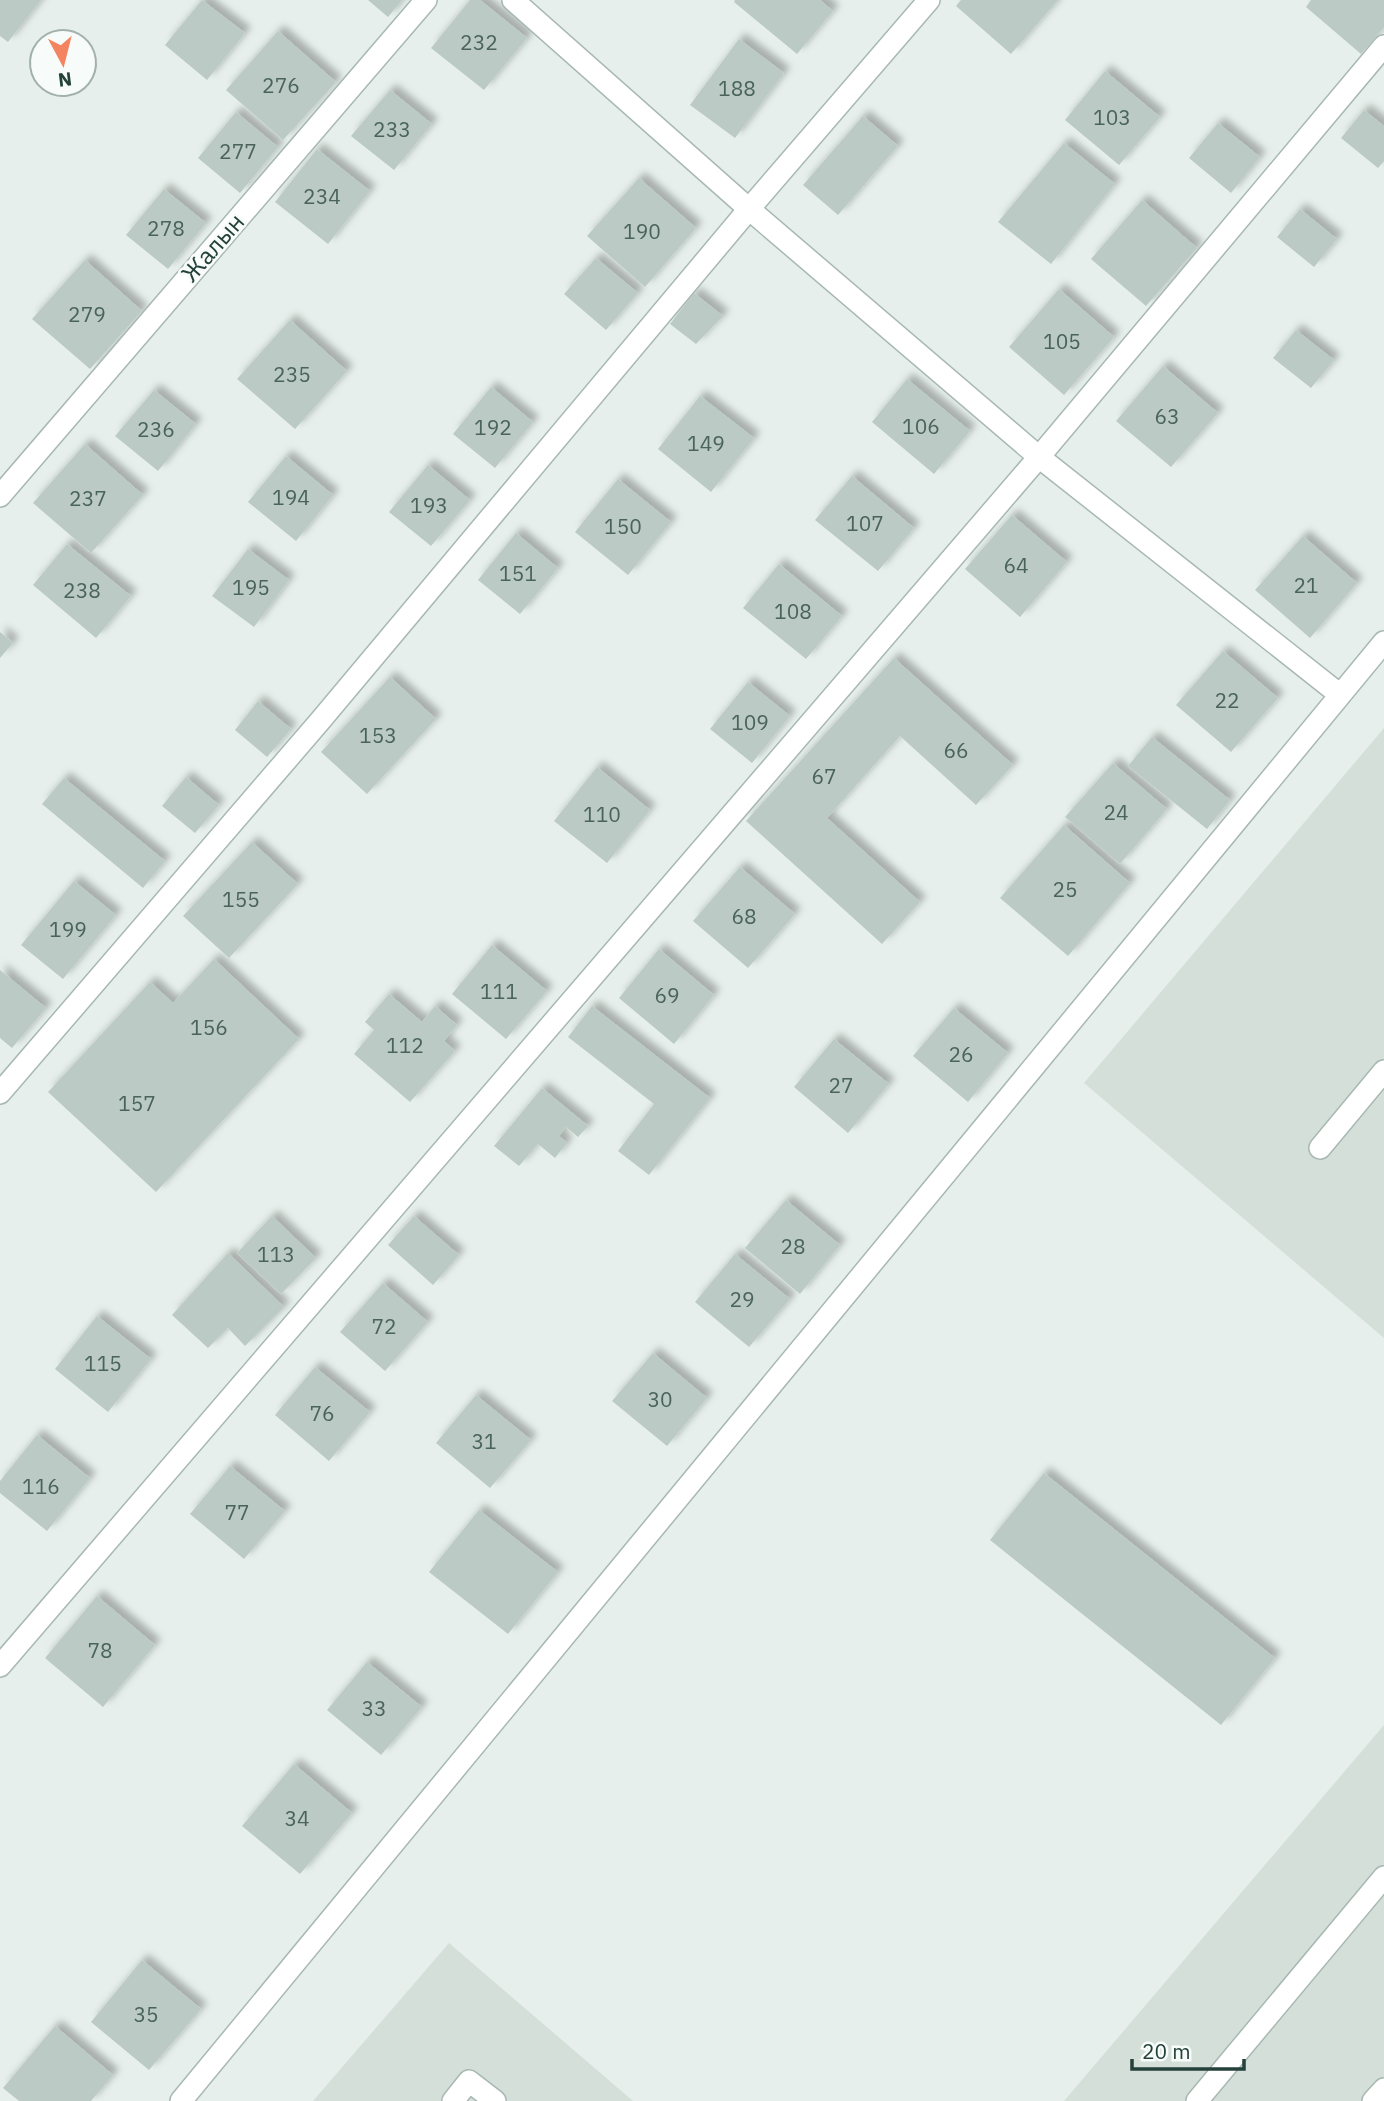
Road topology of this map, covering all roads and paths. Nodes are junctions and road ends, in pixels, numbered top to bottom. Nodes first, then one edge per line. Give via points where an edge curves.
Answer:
1 (426, 0) edge
2 (513, 0) edge
3 (929, 0) edge
4 (1384, 46) edge
5 (749, 209) junction
6 (1039, 457) junction
7 (0, 496) edge
8 (1384, 642) edge
9 (1339, 694) junction
10 (1384, 1071) edge
11 (0, 1093) edge
12 (1320, 1148) dead end
13 (0, 1666) edge
14 (1384, 1877) edge
15 (1384, 2088) edge
16 (181, 2101) edge
17 (453, 2101) edge
18 (495, 2101) edge
19 (1197, 2101) edge
20 (1373, 2101) edge

1 - 7 street, Жалын
2 - 5 street
3 - 5 street
4 - 6 street
5 - 6 street
5 - 11 street via 320,721
6 - 9 street
6 - 13 street
8 - 9 street
9 - 16 street
10 - 12 street
14 - 19 street
15 - 20 street
17 - 18 street via 469,2081

